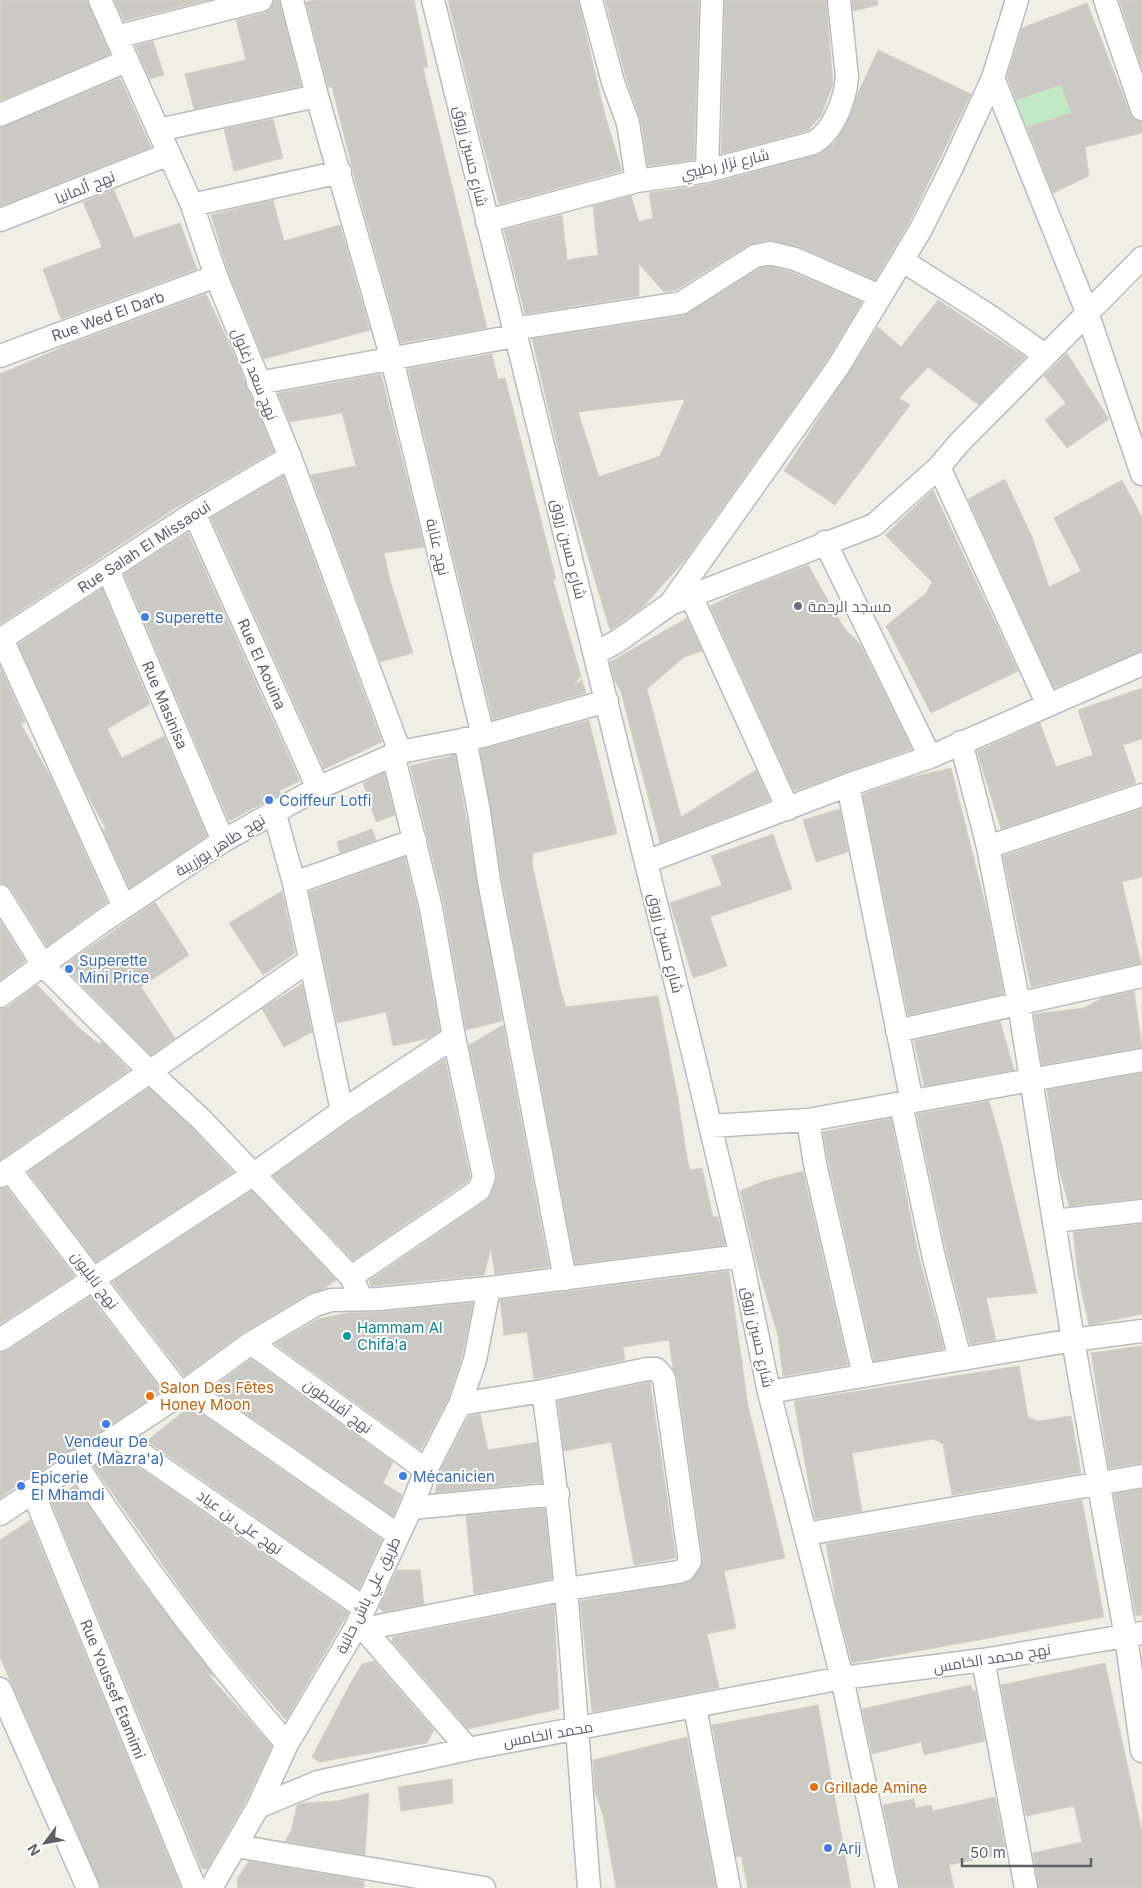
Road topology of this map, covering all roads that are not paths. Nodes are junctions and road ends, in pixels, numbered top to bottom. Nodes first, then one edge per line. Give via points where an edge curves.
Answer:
1 (100, 0) edge
2 (261, 0) edge
3 (292, 0) edge
4 (433, 0) edge
5 (591, 0) edge
6 (712, 0) edge
7 (839, 0) edge
8 (1016, 0) edge
9 (1104, 0) edge
10 (116, 37) junction
11 (126, 61) junction
12 (993, 78) junction
13 (317, 96) junction
14 (1142, 108) edge
15 (0, 115) edge
16 (158, 130) junction
17 (169, 154) junction
18 (707, 171) junction
19 (340, 172) junction
20 (637, 181) junction
21 (192, 205) junction
22 (0, 220) edge
23 (487, 221) junction
24 (1142, 258) edge
25 (903, 261) junction
26 (216, 276) junction
27 (880, 296) junction
28 (1087, 312) junction
29 (514, 332) junction
30 (1046, 355) junction
31 (0, 356) edge
32 (392, 358) junction
33 (258, 383) junction
34 (290, 457) junction
35 (939, 466) junction
36 (1142, 474) edge
37 (194, 513) junction
38 (825, 542) junction
39 (108, 570) junction
40 (691, 596) junction
41 (670, 604) junction
42 (1, 640) edge
43 (596, 654) junction
44 (1142, 664) edge
45 (607, 700) junction
46 (1048, 705) junction
47 (474, 737) junction
48 (961, 742) junction
49 (397, 753) junction
50 (930, 756) junction
51 (848, 785) junction
52 (318, 788) junction
53 (1142, 795) edge
54 (788, 809) junction
55 (274, 811) junction
56 (415, 840) junction
57 (223, 841) junction
58 (988, 847) junction
59 (646, 862) junction
60 (294, 883) junction
61 (0, 896) edge
62 (124, 907) junction
63 (310, 960) junction
64 (43, 965) junction
65 (1142, 976) edge
66 (0, 996) edge
67 (1019, 1004) junction
68 (897, 1031) junction
69 (454, 1038) junction
70 (1142, 1060) edge
71 (149, 1071) junction
72 (1031, 1080) junction
73 (906, 1103) junction
74 (342, 1111) junction
75 (808, 1120) junction
76 (710, 1126) junction
77 (5, 1173) edge
78 (254, 1174) junction
79 (1142, 1211) edge
80 (1054, 1221) junction
81 (741, 1256) junction
82 (351, 1277) junction
83 (94, 1278) junction
84 (565, 1279) junction
85 (489, 1288) junction
86 (361, 1299) junction
87 (1142, 1331) edge
88 (0, 1340) edge
89 (1072, 1340) junction
90 (250, 1343) junction
91 (960, 1360) junction
92 (864, 1376) junction
93 (184, 1391) junction
94 (543, 1391) junction
95 (769, 1392) junction
96 (460, 1404) junction
97 (116, 1436) junction
98 (75, 1462) junction
99 (426, 1470) junction
100 (1142, 1476) edge
101 (1097, 1482) junction
102 (32, 1490) junction
103 (558, 1494) junction
104 (411, 1508) junction
105 (0, 1514) edge
106 (806, 1534) junction
107 (398, 1535) junction
108 (567, 1590) junction
109 (361, 1622) junction
110 (1134, 1635) edge
111 (984, 1660) junction
112 (842, 1678) junction
113 (0, 1689) edge
114 (694, 1707) junction
115 (577, 1729) junction
116 (287, 1744) junction
117 (468, 1749) junction
118 (1142, 1751) edge
119 (258, 1807) junction
120 (236, 1846) junction
121 (375, 1879) edge
122 (88, 1888) edge
123 (195, 1888) edge
124 (211, 1888) edge
125 (484, 1888) edge
126 (589, 1888) edge
127 (729, 1888) edge
128 (887, 1888) edge
129 (1026, 1888) edge

1 - 10 street, نهج سعد زغلول
2 - 10 street
3 - 13 street, نهج عنابة
4 - 23 street, شارع حسين زروق
5 - 20 street via 613,82 628,123
6 - 18 street
7 - 18 street, شارع نزار رطيبي via 846,87 844,98 825,133 813,143
8 - 12 street
9 - 14 street
10 - 11 street, نهج سعد زغلول
11 - 15 street
11 - 16 street, نهج سعد زغلول
12 - 25 street
12 - 28 street
13 - 16 street
13 - 19 street, نهج عنابة
16 - 17 street, نهج سعد زغلول
17 - 21 street, نهج سعد زغلول
17 - 22 street, نهج ألمانيا
18 - 20 street, شارع نزار رطيبي
19 - 21 street
19 - 32 street, نهج عنابة
20 - 23 street, شارع نزار رطيبي
21 - 26 street, نهج سعد زغلول
23 - 29 street, شارع حسين زروق
24 - 28 street
25 - 27 street
25 - 30 street
26 - 31 street, Rue Wed El Darb
26 - 33 street, نهج سعد زغلول
27 - 29 street via 795,259 770,253 755,256 681,303
27 - 41 street via 838,367
28 - 30 street
28 - 36 street
29 - 32 street
29 - 43 street, شارع حسين زروق
30 - 35 street
32 - 33 street
32 - 47 street, نهج عنابة
33 - 34 street, نهج سعد زغلول
34 - 37 street, Rue Salah El Missaoui
34 - 49 street, نهج سعد زغلول
35 - 38 street via 874,525
35 - 46 street
37 - 39 street, Rue Salah El Missaoui
37 - 52 street, Rue El Aouina
38 - 40 street
38 - 50 street
39 - 42 street, Rue Salah El Missaoui
39 - 57 street, Rue Masinisa
40 - 41 street
40 - 54 street
41 - 43 street
42 - 62 street
43 - 45 street, شارع حسين زروق
44 - 46 street
45 - 47 street, نهج طاهر بوزريبة
45 - 59 street, شارع حسين زروق
46 - 48 street
47 - 49 street, نهج طاهر بوزريبة
47 - 84 street, نهج عنابة via 489,881
48 - 50 street
48 - 58 street
49 - 52 street, نهج طاهر بوزريبة
49 - 56 street, نهج سعد زغلول
50 - 51 street
51 - 54 street
51 - 68 street
52 - 55 street, نهج طاهر بوزريبة
53 - 58 street
54 - 59 street
55 - 57 street, نهج طاهر بوزريبة
55 - 60 street
56 - 60 street
56 - 69 street, نهج سعد زغلول via 431,908
57 - 62 street, نهج طاهر بوزريبة
58 - 67 street
59 - 76 street, شارع حسين زروق
60 - 63 street
61 - 64 street
62 - 64 street, نهج طاهر بوزريبة
63 - 71 street
63 - 74 street
64 - 66 street, نهج طاهر بوزريبة
64 - 71 street
65 - 67 street
67 - 68 street
67 - 72 street
68 - 73 street
69 - 74 street
69 - 82 street, نهج سعد زغلول via 483,1171 483,1184 479,1190
70 - 72 street
71 - 77 street
71 - 78 street
72 - 73 street
72 - 80 street
73 - 75 street
73 - 91 street via 934,1258
74 - 78 street
75 - 76 street
75 - 92 street via 815,1164
76 - 81 street, شارع حسين زروق
77 - 83 street, نهج نابليون
78 - 82 street
78 - 83 street
79 - 80 street
80 - 89 street
81 - 84 street
81 - 95 street, شارع حسين زروق
82 - 86 street
83 - 88 street
83 - 93 street, نهج نابليون
84 - 85 street
85 - 86 street via 379,1300
85 - 96 street, طريق علي باش حانبة via 475,1360
86 - 90 street via 331,1300 316,1305
87 - 89 street
89 - 91 street
89 - 101 street
90 - 93 street
90 - 99 street, نهج أفلاطون
91 - 92 street
92 - 95 street
93 - 97 street
93 - 107 street, نهج نابليون
94 - 96 street
94 - 103 street
94 - 108 street via 647,1369 661,1372 690,1561 684,1570 678,1572
95 - 106 street, شارع حسين زروق
96 - 99 street, طريق علي باش حانبة
97 - 98 street
97 - 109 street, نهج علي بن عياد
98 - 102 street
98 - 116 street via 122,1534 240,1690
99 - 104 street, طريق علي باش حانبة
100 - 101 street
101 - 106 street
101 - 110 street
102 - 105 street
102 - 123 street, Rue Youssef Etamimi
103 - 104 street
103 - 108 street
104 - 107 street, طريق علي باش حانبة
106 - 112 street, شارع حسين زروق
107 - 109 street, طريق علي باش حانبة
108 - 109 street
108 - 115 street
109 - 116 street, طريق علي باش حانبة
109 - 117 street, نهج علي بن عياد
110 - 111 street, نهج محمد الخامس
110 - 118 street
111 - 112 street, نهج محمد الخامس
111 - 129 street
112 - 114 street, محمد الخامس
112 - 128 street, شارع حسين زروق
113 - 122 street
114 - 115 street, محمد الخامس
114 - 127 street
115 - 117 street, محمد الخامس
115 - 126 street
116 - 119 street, طريق علي باش حانبة
117 - 119 street, محمد الخامس via 318,1782
119 - 120 street, طريق علي باش حانبة
120 - 121 street
120 - 124 street, طريق علي باش حانبة
121 - 125 street

